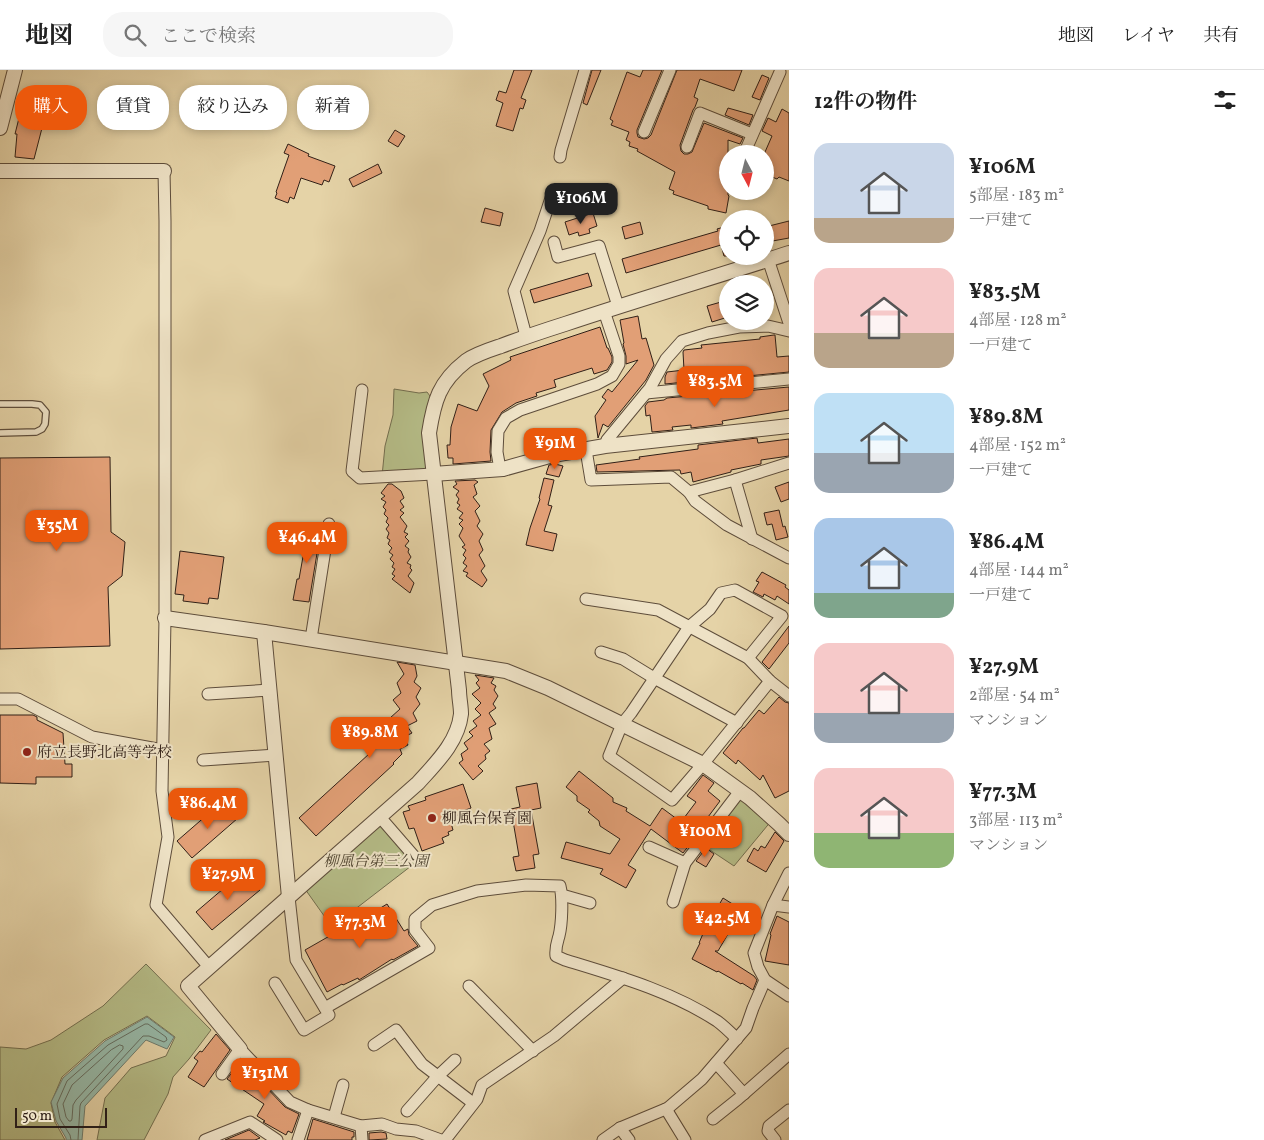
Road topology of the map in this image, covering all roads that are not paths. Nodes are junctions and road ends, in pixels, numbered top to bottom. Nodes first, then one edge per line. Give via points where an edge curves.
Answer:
1 (15, 70) edge
2 (585, 70) edge
3 (670, 70) edge
4 (782, 74) edge
5 (0, 128) edge
6 (644, 132) dead end
7 (752, 134) junction
8 (748, 145) edge
9 (687, 147) dead end
10 (560, 157) dead end
11 (0, 171) edge
12 (164, 171) joint
13 (553, 192) dead end
14 (554, 242) dead end
15 (611, 243) dead end
16 (599, 246) junction
17 (789, 252) edge
18 (774, 258) edge
19 (752, 265) edge
20 (770, 265) edge
21 (618, 306) junction
22 (604, 311) junction
23 (789, 323) edge
24 (789, 331) edge
25 (526, 336) junction
26 (789, 378) edge
27 (362, 390) dead end
28 (646, 393) junction
29 (0, 404) edge
30 (789, 426) edge
31 (0, 433) edge
32 (606, 446) junction
33 (586, 450) junction
34 (789, 463) edge
35 (500, 469) junction
36 (433, 474) junction
37 (735, 480) junction
38 (689, 492) junction
39 (329, 524) dead end
40 (752, 539) junction
41 (789, 558) edge
42 (586, 599) dead end
43 (165, 618) junction
44 (689, 627) junction
45 (264, 632) junction
46 (311, 639) junction
47 (601, 652) dead end
48 (748, 658) junction
49 (455, 662) junction
50 (654, 678) junction
51 (770, 681) junction
52 (270, 690) junction
53 (208, 694) dead end
54 (789, 696) edge
55 (0, 699) edge
56 (736, 723) junction
57 (622, 724) junction
58 (163, 750) junction
59 (276, 755) junction
60 (202, 760) dead end
61 (703, 764) junction
62 (740, 791) junction
63 (380, 817) junction
64 (789, 834) edge
65 (648, 847) dead end
66 (413, 855) dead end
67 (685, 863) junction
68 (789, 873) edge
69 (562, 895) junction
70 (289, 897) junction
71 (674, 902) dead end
72 (590, 903) dead end
73 (772, 905) junction
74 (789, 907) edge
75 (209, 967) junction
76 (623, 978) junction
77 (765, 980) junction
78 (275, 983) dead end
79 (469, 986) dead end
80 (789, 996) edge
81 (325, 1008) junction
82 (737, 1039) junction
83 (374, 1045) dead end
84 (240, 1049) junction
85 (533, 1050) junction
86 (789, 1054) edge
87 (455, 1060) dead end
88 (716, 1062) junction
89 (222, 1074) dead end
90 (438, 1076) junction
91 (343, 1085) dead end
92 (744, 1094) junction
93 (473, 1103) junction
94 (666, 1109) junction
95 (308, 1110) junction
96 (789, 1110) edge
97 (407, 1111) dead end
98 (334, 1117) junction
99 (713, 1119) dead end
100 (361, 1126) junction
101 (620, 1128) junction
102 (205, 1140) edge
103 (277, 1140) edge
104 (298, 1140) edge
105 (362, 1140) edge
106 (441, 1140) edge
107 (445, 1140) edge
108 (604, 1140) edge
109 (629, 1140) edge
110 (685, 1140) edge
111 (775, 1140) edge

1 - 5 street
2 - 10 street
3 - 6 street
4 - 7 street
7 - 8 street
7 - 9 street via 700,113
11 - 12 street
12 - 43 street
13 - 25 street via 514,291
14 - 16 street via 558,257
15 - 16 street
16 - 21 street
17 - 18 street
19 - 21 street
20 - 23 street
21 - 22 street
22 - 25 street
22 - 35 street via 619,356 619,364 612,376 506,418 498,432
24 - 28 street via 768,326 739,327 682,341 666,359
25 - 36 street via 467,360 438,393 429,432
26 - 28 street
27 - 36 street via 352,471 360,478
28 - 32 street via 607,440
29 - 31 lane via 40,405 46,412 45,424 36,432
30 - 32 street
32 - 33 street
33 - 35 street
33 - 38 street via 591,480 671,477
34 - 37 street
35 - 36 street
36 - 49 street
37 - 38 street
37 - 40 street
38 - 40 street via 712,514
39 - 46 street
40 - 41 street
42 - 44 street via 658,610
43 - 45 street
43 - 58 street
44 - 48 street
44 - 48 street via 710,609 721,592 735,590 782,616
44 - 50 street
45 - 46 street
45 - 52 street
46 - 49 street
47 - 50 street via 623,659
48 - 51 street
49 - 57 street via 506,671
49 - 63 street via 461,713 456,733 444,754 418,783
50 - 56 street
50 - 57 street
51 - 54 street
51 - 56 street
52 - 53 street
52 - 59 street
55 - 58 street via 18,700 92,736
56 - 61 street
57 - 61 street
57 - 61 street via 609,756 672,800
58 - 75 street via 162,791 168,838 156,905
59 - 60 street
59 - 70 street
61 - 62 street
62 - 64 street
62 - 67 street
63 - 66 street
63 - 70 street
65 - 67 street
67 - 71 street
68 - 73 street
69 - 72 street
69 - 76 street via 556,956
69 - 81 street via 560,886 526,885 477,892 432,905 414,919 414,930 429,948
70 - 75 street
70 - 81 street via 296,960
73 - 74 street
73 - 77 street via 754,953
75 - 84 street via 188,986
76 - 82 street via 674,997 718,1022
76 - 85 street
77 - 80 street
77 - 82 street via 746,1028
78 - 81 street via 304,1030 329,1015
79 - 85 street
82 - 88 street
83 - 90 street via 396,1030 422,1064
84 - 89 street
84 - 95 street via 290,1102
85 - 93 street via 482,1085
86 - 92 street
87 - 90 street
88 - 92 street
88 - 94 street via 702,1079
90 - 93 street
90 - 97 street
91 - 98 street
92 - 99 street
93 - 107 street
94 - 101 street
94 - 110 street
95 - 98 street
95 - 104 street
96 - 111 street via 769,1126 768,1132
98 - 100 street
100 - 105 street
100 - 106 street via 382,1124
101 - 108 street
101 - 109 street
102 - 103 street via 250,1122

